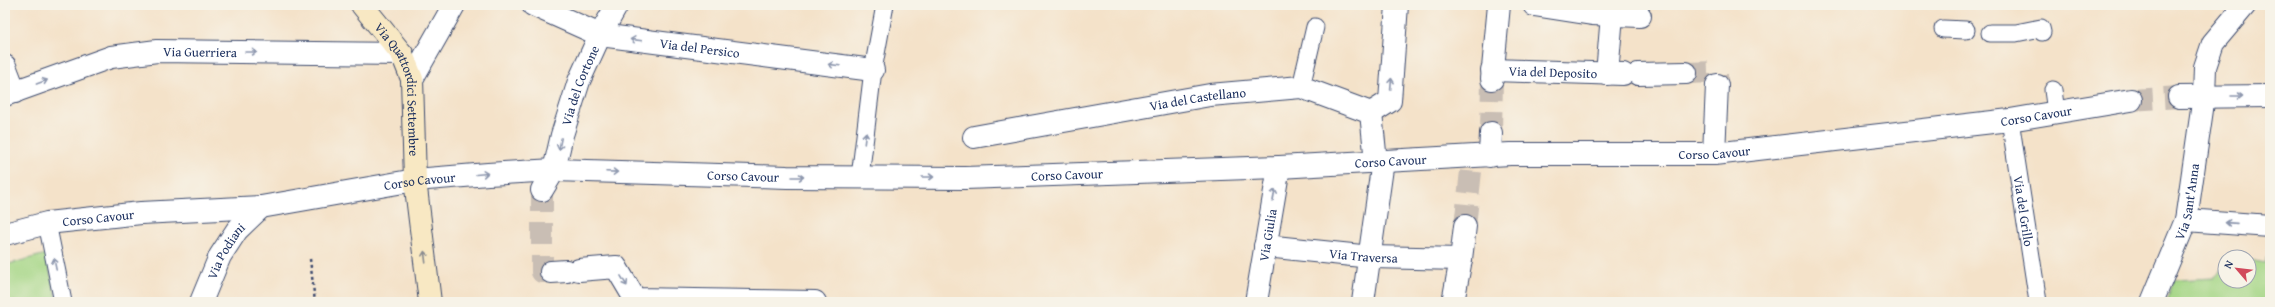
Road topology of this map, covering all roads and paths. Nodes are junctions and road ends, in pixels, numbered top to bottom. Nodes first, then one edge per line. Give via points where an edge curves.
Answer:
1 (362, 5) edge
2 (454, 5) edge
3 (533, 5) edge
4 (617, 5) edge
5 (885, 5) edge
6 (1397, 5) edge
7 (1498, 5) edge
8 (1534, 5) edge
9 (2245, 5) edge
10 (1612, 15) junction
11 (1640, 16) dead end
12 (1315, 27) dead end
13 (1943, 29) dead end
14 (1966, 30) dead end
15 (2042, 32) dead end
16 (1990, 33) dead end
17 (600, 35) junction
18 (402, 54) junction
19 (5, 66) edge
20 (873, 70) junction
21 (1686, 73) tunnel mouth
22 (1623, 74) junction
23 (412, 79) junction
24 (1717, 85) tunnel mouth
25 (1301, 87) junction
26 (2052, 90) dead end
27 (10, 93) edge
28 (2204, 96) junction
29 (2270, 96) edge
30 (2179, 98) tunnel mouth
31 (2131, 100) tunnel mouth
32 (2056, 112) junction
33 (1371, 113) junction
34 (2010, 120) junction
35 (1491, 133) tunnel mouth
36 (974, 136) dead end
37 (1714, 154) junction
38 (1380, 161) junction
39 (1478, 161) junction
40 (1279, 167) junction
41 (554, 170) junction
42 (860, 177) junction
43 (415, 180) junction
44 (542, 190) tunnel mouth
45 (261, 207) junction
46 (2186, 220) junction
47 (47, 223) junction
48 (1465, 226) tunnel mouth
49 (2270, 226) edge
50 (5, 234) edge
51 (1265, 246) junction
52 (1371, 257) junction
53 (310, 258) dead end
54 (1462, 259) junction
55 (566, 271) dead end
56 (431, 301) edge
57 (63, 302) edge
58 (201, 302) edge
59 (315, 302) edge
60 (815, 302) edge
61 (1256, 302) edge
62 (1363, 302) edge
63 (1453, 302) edge
64 (2038, 302) edge
65 (2152, 302) edge

1 - 18 street, Via Quattordici Settembre
2 - 23 street
3 - 17 street, Via del Persico
4 - 17 street, Via del Cortone
5 - 20 lane
33 -> 6 street via 1390,101
7 - 22 street, Via del Deposito via 1492,74
8 - 10 street
9 - 28 street, Via Sant'Anna via 2213,43 2205,67
10 - 11 street
10 - 22 street
12 - 25 lane
13 - 14 lane
15 - 16 lane via 2042,28 2016,33
20 -> 17 street, Via del Persico
17 -> 41 street, Via del Cortone via 579,81 562,134
18 - 23 street, Via Quattordici Settembre
27 -> 18 street, Via Guerriera via 111,57 157,51
19 - 27 street
42 -> 20 lane
21 - 22 street, Via del Deposito
23 - 43 street, Via Quattordici Settembre
24 - 37 street
25 - 33 street, Via del Castellano
25 - 36 street, Via del Castellano via 1210,95
26 - 32 lane
28 -> 29 street
28 - 30 street
28 - 46 street, Via Sant'Anna
31 - 32 street, Corso Cavour
32 - 34 street, Corso Cavour
33 - 38 street
34 - 37 street, Corso Cavour
34 - 64 lane, Via del Grillo
35 - 39 street
37 - 39 street, Corso Cavour
38 - 39 street, Corso Cavour
38 - 40 street, Corso Cavour
38 - 52 street
42 -> 40 street, Corso Cavour via 965,178
51 -> 40 street, Via Giulia
41 -> 42 street, Corso Cavour
43 -> 41 street, Corso Cavour
41 - 44 street, Via del Cortone
43 - 45 street, Corso Cavour
56 -> 43 street, Via Quattordici Settembre
45 - 47 street, Corso Cavour via 141,213
45 - 58 street, Via Podiani via 237,230 216,265
49 -> 46 street
46 - 65 street, Via Sant'Anna
47 - 50 street, Corso Cavour
57 -> 47 lane
48 - 54 street
51 - 52 street, Via Traversa
51 - 61 street, Via Giulia
52 - 54 street, Via Traversa
52 - 62 street
53 - 59 path
54 - 63 street
55 -> 60 street via 616,267 635,299

